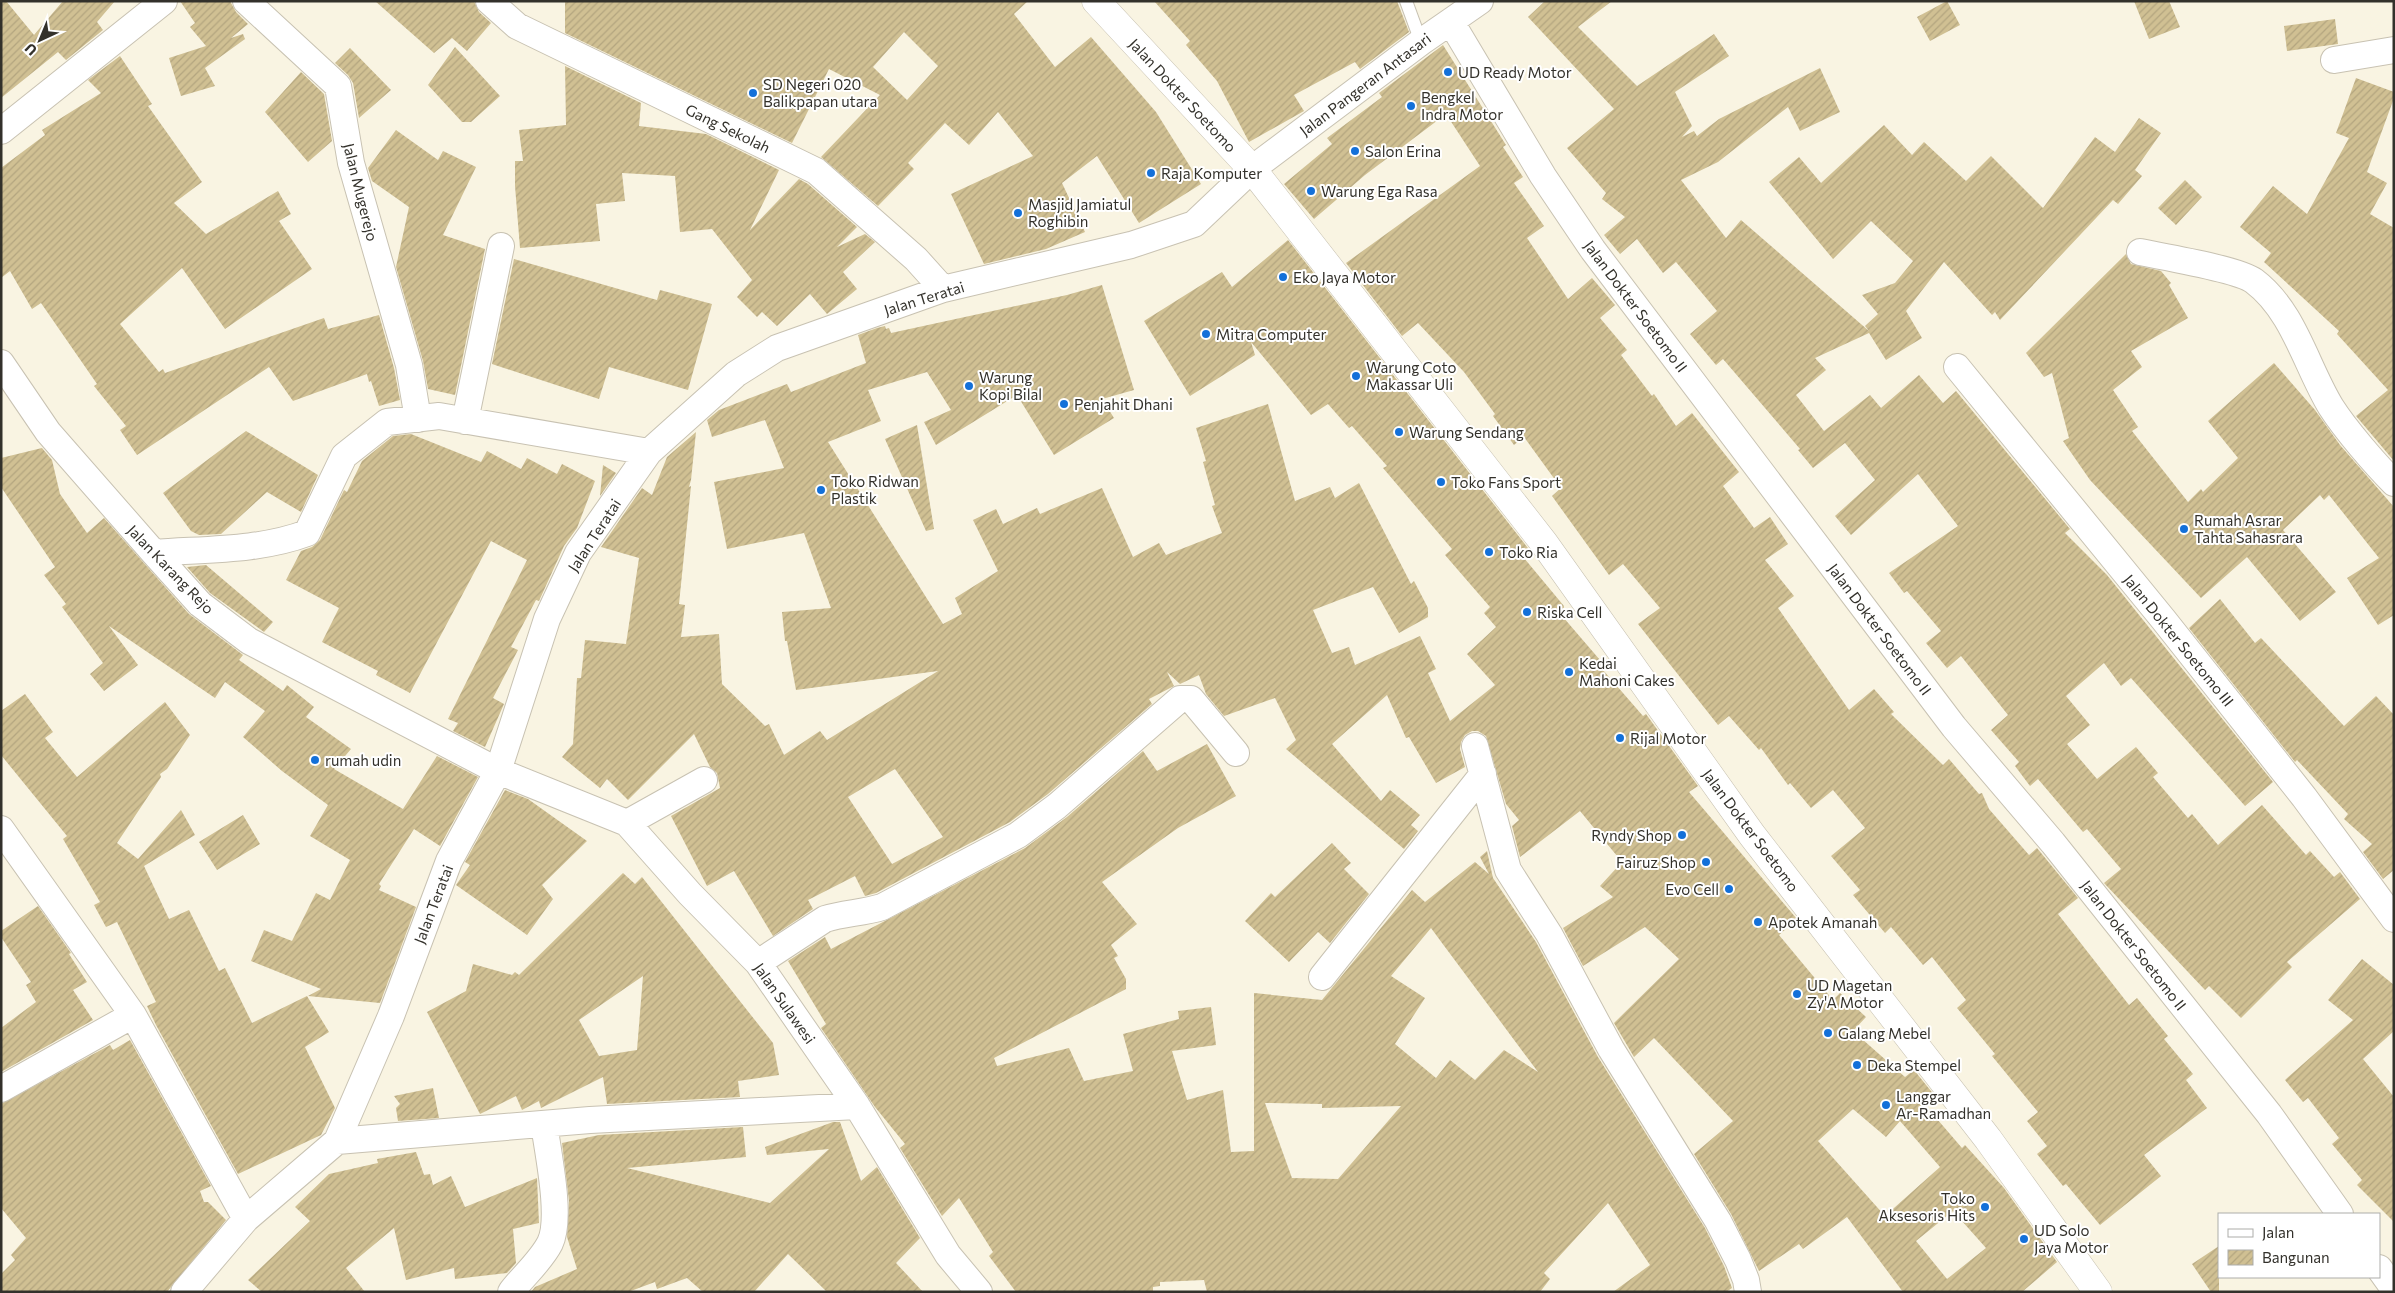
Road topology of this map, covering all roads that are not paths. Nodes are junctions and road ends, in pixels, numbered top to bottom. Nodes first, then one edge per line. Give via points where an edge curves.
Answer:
1 (164, 1) edge
2 (246, 1) edge
3 (489, 1) edge
4 (1096, 1) edge
5 (1406, 1) edge
6 (1480, 1) edge
7 (1451, 22) junction
8 (1421, 42) junction
9 (2394, 50) edge
10 (2334, 60) dead end
11 (1, 131) edge
12 (1252, 169) junction
13 (501, 246) dead end
14 (2140, 252) dead end
15 (943, 290) junction
16 (1, 363) edge
17 (1957, 367) dead end
18 (418, 418) junction
19 (465, 421) junction
20 (649, 452) junction
21 (2394, 483) edge
22 (154, 553) junction
23 (1476, 746) dead end
24 (1236, 753) dead end
25 (498, 770) junction
26 (1483, 774) junction
27 (704, 780) dead end
28 (627, 823) junction
29 (1, 829) edge
30 (2394, 919) edge
31 (758, 963) junction
32 (1322, 977) dead end
33 (133, 1015) junction
34 (1, 1089) edge
35 (857, 1106) junction
36 (544, 1124) junction
37 (338, 1141) junction
38 (2339, 1213) edge
39 (246, 1219) junction
40 (2380, 1269) edge
41 (2394, 1289) edge
42 (184, 1292) edge
43 (511, 1292) edge
44 (979, 1292) edge
45 (1748, 1292) edge
46 (2098, 1292) edge

1 - 11 street
2 - 18 street, Jalan Mugerejo via 338,86 351,163 409,365
3 - 15 street, Gang Sekolah via 517,26 816,171 916,259
4 - 12 street, Jalan Dokter Soetomo
5 - 8 lane
6 - 7 street, Jalan Pangeran Antasari
7 - 8 street, Jalan Pangeran Antasari
7 - 38 street, Jalan Dokter Soetomo II via 1543,176 1593,250 1954,726 2053,843 2262,1106
8 - 12 street, Jalan Pangeran Antasari
9 - 10 street
12 - 15 street, Jalan Teratai via 1194,224 1131,245
12 - 46 street, Jalan Dokter Soetomo via 1544,543 1752,835 1988,1139
13 - 19 street
14 - 21 street via 2254,280 2277,305 2331,407
15 - 20 street, Jalan Teratai via 778,348 736,374
16 - 22 street, Jalan Karang Rejo via 48,432
17 - 30 street, Jalan Dokter Soetomo III via 2163,618 2304,797
18 - 19 street via 439,416
18 - 22 street via 387,422 344,456 306,532 284,541 263,544
19 - 20 street
20 - 25 street, Jalan Teratai via 578,553 547,618
22 - 25 street, Jalan Karang Rejo via 200,604 249,641
23 - 26 street
24 - 31 street via 1191,699 1180,699 1057,806 1018,835 882,907 825,919
25 - 28 street, Jalan Sulawesi
25 - 37 street, Jalan Teratai via 449,861 391,1016
26 - 32 street
26 - 45 street via 1508,870 1549,934 1612,1049 1718,1221 1738,1260
27 - 28 street
28 - 31 street, Jalan Sulawesi via 690,894
29 - 33 street
31 - 35 street, Jalan Sulawesi
33 - 34 street
33 - 39 street
35 - 36 street
35 - 44 street, Jalan Sulawesi via 948,1256
36 - 37 street
36 - 43 street via 554,1233
37 - 39 street, Jalan Teratai
39 - 42 street, Jalan Teratai
40 - 41 street

